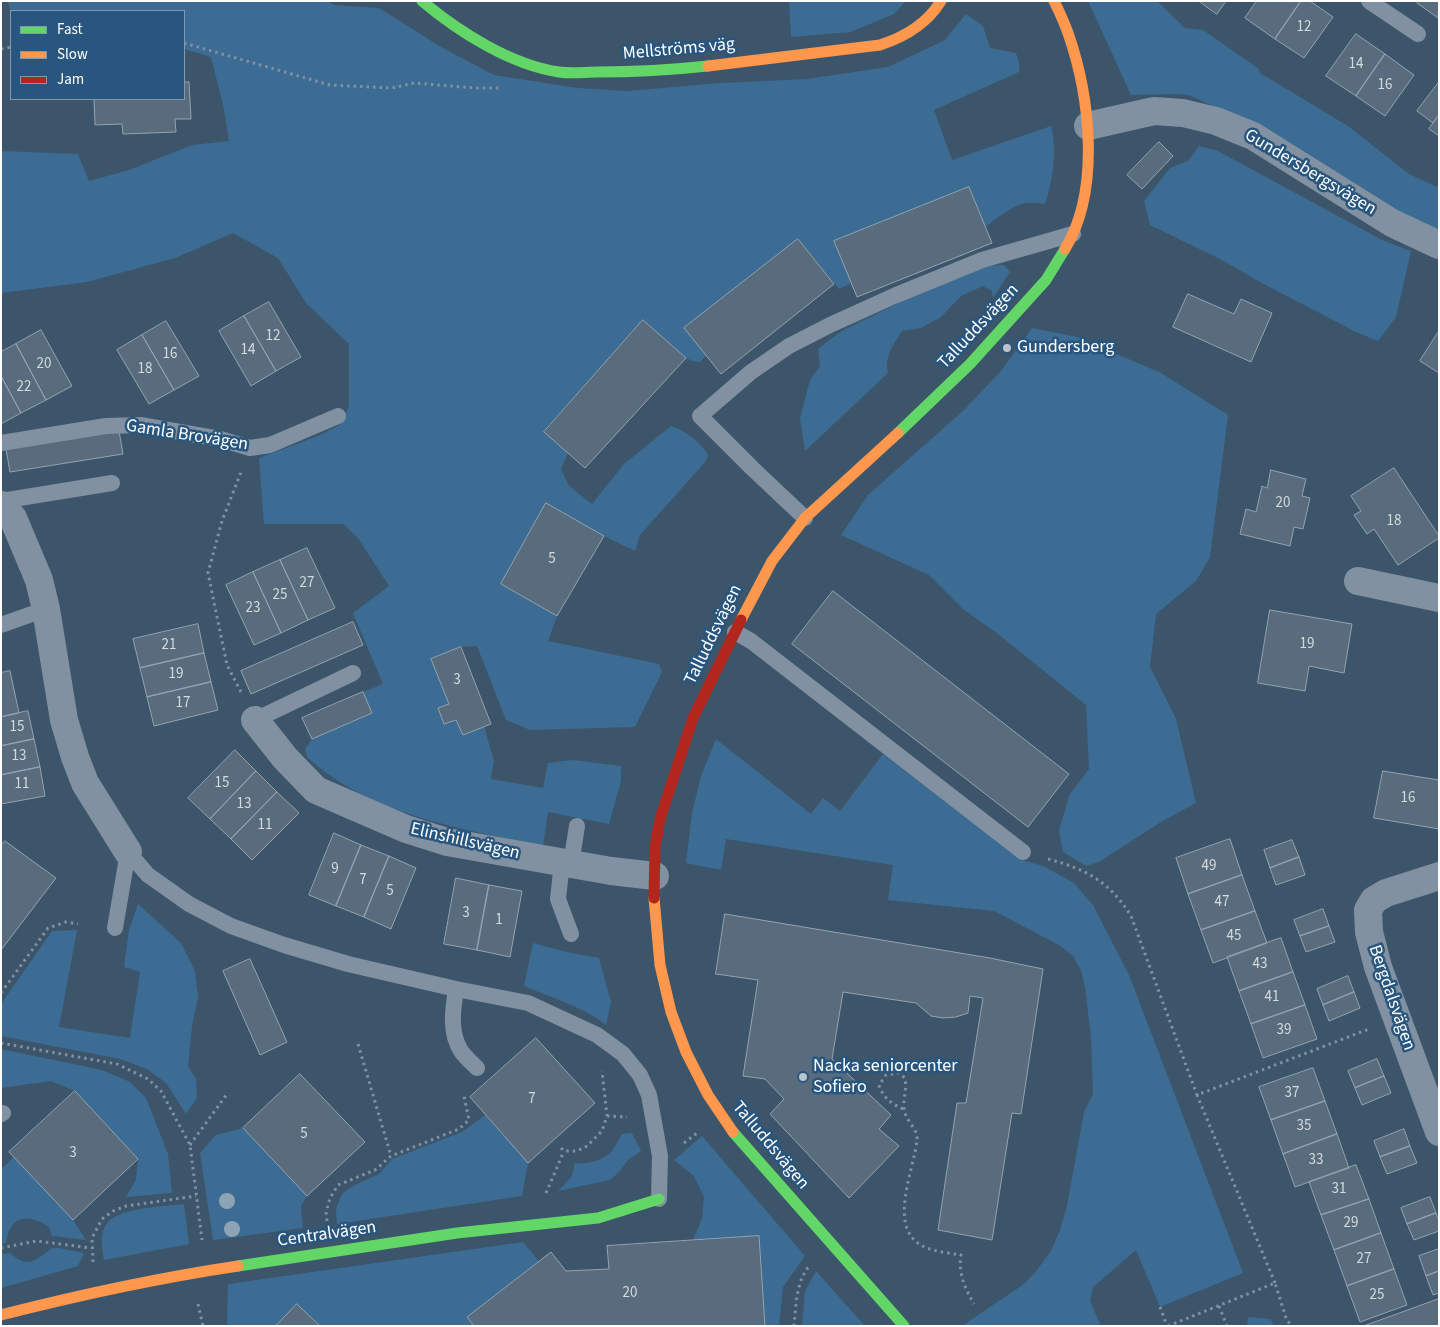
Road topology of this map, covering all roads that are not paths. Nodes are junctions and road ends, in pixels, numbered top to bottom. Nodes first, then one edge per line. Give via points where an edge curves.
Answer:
1 (422, 1) edge
2 (942, 1) edge
3 (1054, 1) edge
4 (1369, 1) edge
5 (1418, 34) dead end
6 (1088, 126) junction
7 (1073, 234) junction
8 (1439, 245) edge
9 (338, 416) dead end
10 (1, 443) edge
11 (112, 483) dead end
12 (1, 501) edge
13 (1, 505) edge
14 (805, 518) junction
15 (1358, 581) dead end
16 (1439, 598) edge
17 (46, 609) junction
18 (1, 625) edge
19 (735, 632) junction
20 (353, 673) dead end
21 (254, 720) joint
22 (577, 826) dead end
23 (128, 852) junction
24 (1023, 852) road end
25 (566, 863) junction
26 (655, 876) junction
27 (1439, 876) edge
28 (115, 928) dead end
29 (571, 934) dead end
30 (456, 989) junction
31 (477, 1068) dead end
32 (1439, 1132) edge
33 (659, 1199) joint
34 (1, 1315) edge
35 (904, 1326) edge

1 - 2 street, Mellströms väg via 469,36 511,57 556,72 628,73 887,42 914,30
3 - 6 street, Talluddsvägen via 1068,33 1084,94
4 - 5 lane
6 - 7 street, Talluddsvägen via 1088,184
6 - 8 street, Gundersbergsvägen via 1154,111 1183,113 1216,121 1253,136 1392,223
7 - 14 street, Talluddsvägen via 1046,280 976,357
7 - 14 lane via 982,260 830,325 789,346 751,372 700,416
9 - 10 lane, Gamla Brovägen via 278,442 250,448 220,439 140,425 106,426
11 - 12 lane
13 - 17 street via 13,518 39,580
14 - 19 street, Talluddsvägen via 772,561
15 - 16 street
17 - 18 lane
17 - 23 street via 64,720 75,758 85,783
19 - 24 lane via 751,641
19 - 26 street, Talluddsvägen via 693,718 669,790 655,847
20 - 21 lane
21 - 25 street, Elinshillsvägen via 316,790 339,801 447,842
22 - 25 lane
23 - 28 lane
23 - 30 lane via 148,875 189,904 231,926 320,956
25 - 26 street, Elinshillsvägen
25 - 29 lane via 558,899
26 - 35 street, Talluddsvägen via 654,905 662,975 686,1052 708,1095 730,1129
27 - 32 street, Bergdalsvägen via 1386,893 1374,900 1368,910 1369,932 1378,967
30 - 31 lane via 452,1016 456,1037 461,1050
30 - 33 lane via 528,1003 597,1035 623,1054 640,1074 649,1095 660,1156
33 - 34 street, Centralvägen via 598,1218 458,1233 191,1273

